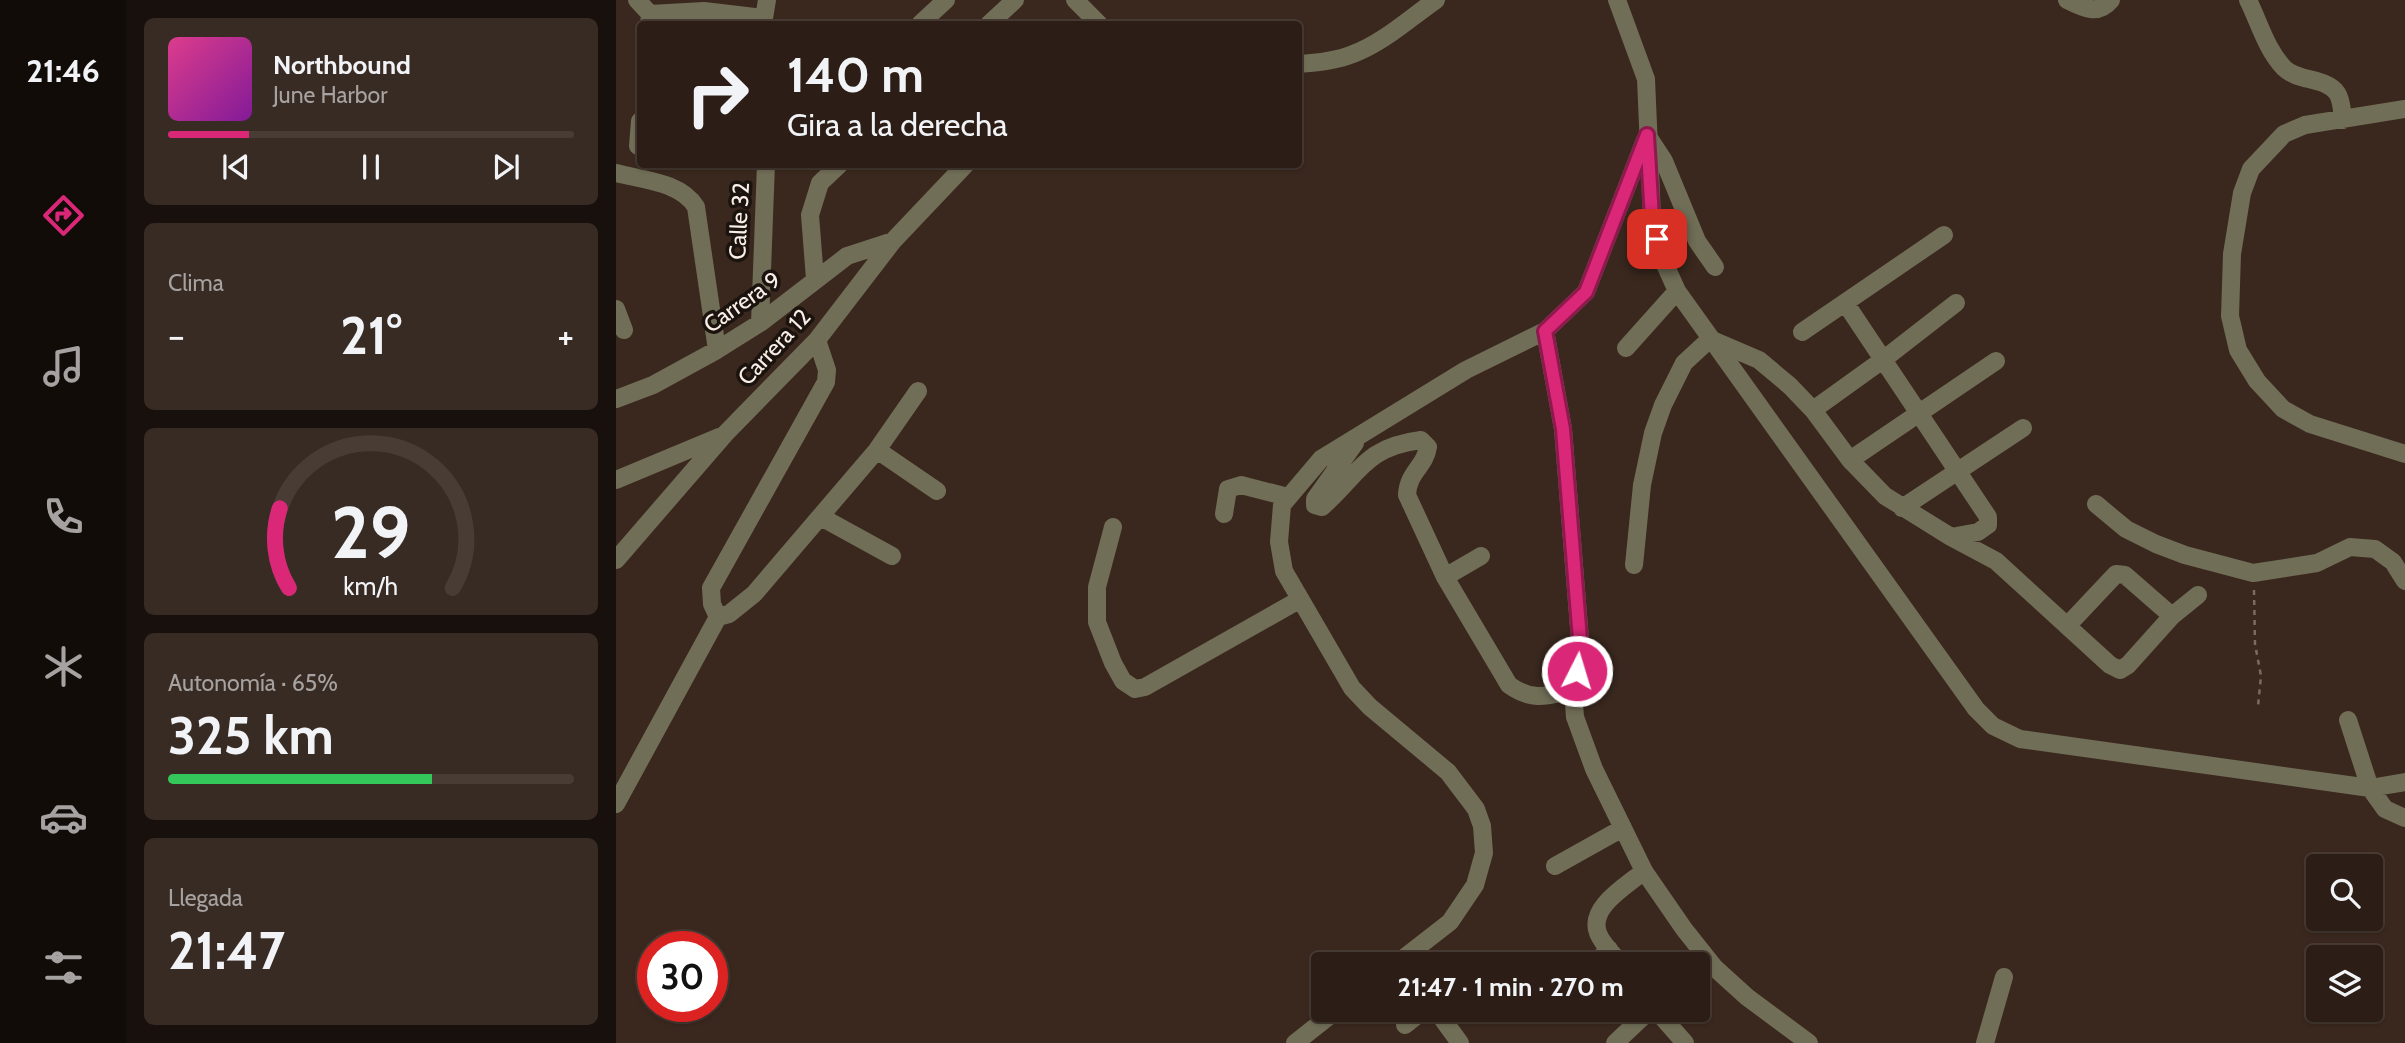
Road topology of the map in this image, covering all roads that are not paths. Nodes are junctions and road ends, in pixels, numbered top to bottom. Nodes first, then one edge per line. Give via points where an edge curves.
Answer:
1 (637, 0) edge
2 (946, 0) edge
3 (1015, 0) edge
4 (1074, 0) edge
5 (1436, 0) edge
6 (1617, 0) edge
7 (2067, 0) edge
8 (2111, 0) edge
9 (2248, 0) edge
10 (705, 12) edge
11 (765, 14) edge
12 (649, 19) edge
13 (923, 21) edge
14 (992, 21) edge
15 (1096, 21) edge
16 (1302, 64) edge
17 (2405, 109) edge
18 (2343, 120) junction
19 (1647, 135) junction
20 (766, 168) edge
21 (836, 168) edge
22 (958, 168) edge
23 (616, 173) edge
24 (1944, 235) dead end
25 (893, 241) junction
26 (1714, 267) dead end
27 (815, 279) junction
28 (1677, 291) junction
29 (1956, 303) dead end
30 (1846, 304) junction
31 (616, 309) edge
32 (760, 323) junction
33 (624, 330) dead end
34 (1545, 331) junction
35 (1802, 332) dead end
36 (1710, 339) junction
37 (817, 340) junction
38 (1626, 348) dead end
39 (717, 351) junction
40 (1884, 359) junction
41 (1996, 361) dead end
42 (918, 391) dead end
43 (616, 399) edge
44 (1813, 410) junction
45 (1920, 414) junction
46 (2023, 428) dead end
47 (725, 434) junction
48 (1361, 434) junction
49 (877, 450) junction
50 (2405, 454) edge
51 (1850, 460) junction
52 (1959, 472) junction
53 (616, 480) edge
54 (937, 491) dead end
55 (1288, 497) junction
56 (2096, 504) dead end
57 (1902, 508) junction
58 (1224, 514) dead end
59 (821, 517) junction
60 (1113, 527) dead end
61 (1951, 537) junction
62 (892, 556) dead end
63 (1481, 556) dead end
64 (616, 560) edge
65 (1634, 565) dead end
66 (1445, 578) junction
67 (2405, 582) edge
68 (2198, 595) dead end
69 (1299, 600) junction
70 (2172, 615) junction
71 (718, 617) junction
72 (2067, 626) junction
73 (1573, 690) junction
74 (2348, 720) dead end
75 (2405, 782) edge
76 (2370, 788) junction
77 (616, 804) edge
78 (2405, 818) edge
79 (1623, 828) junction
80 (1555, 866) dead end
81 (1644, 871) junction
82 (1609, 949) junction
83 (1413, 952) edge
84 (1606, 952) edge
85 (1611, 952) edge
86 (2004, 977) dead end
87 (1322, 1022) edge
88 (1409, 1022) edge
89 (1445, 1022) edge
90 (1637, 1022) edge
91 (1667, 1022) edge
92 (1405, 1025) dead end
93 (1295, 1043) edge
94 (1460, 1043) edge
95 (1615, 1043) edge
96 (1685, 1043) edge
97 (1809, 1043) edge
98 (1985, 1043) edge

1 - 12 street
2 - 13 street
3 - 14 street
4 - 15 street
5 - 16 street via 1353,54
6 - 19 street via 1646,79
7 - 8 street via 2095,10
9 - 18 street via 2282,65 2297,77 2336,91
10 - 11 street
10 - 12 street
17 - 18 street
18 - 50 street via 2305,125 2284,134 2251,169 2242,193 2232,254 2230,316 2238,350 2257,381 2283,409 2310,424
19 - 26 street
19 - 28 street via 1652,218
19 - 34 street via 1586,292
20 - 32 street, Calle 32
21 - 27 street via 821,183 810,215
22 - 25 street, Carrera 12
23 - 39 street via 678,189 696,206
24 - 30 street
25 - 27 street, Carrera 9 via 848,256
25 - 37 street, Carrera 12
27 - 32 street, Carrera 9
28 - 36 street
28 - 38 street
29 - 40 street
30 - 35 street
30 - 40 street
31 - 33 street
32 - 39 street, Carrera 9
34 - 48 street via 1466,370
34 - 73 street via 1563,429 1581,652
36 - 44 street via 1759,360
36 - 65 street via 1684,363 1653,433
36 - 76 street via 1976,709 1993,726 2020,739
37 - 47 street, Carrera 12
37 - 71 street via 826,382 711,588
39 - 43 street, Carrera 9
40 - 44 street
40 - 45 street
41 - 45 street
42 - 49 street
44 - 51 street
45 - 51 street
45 - 52 street
46 - 52 street
47 - 53 street
47 - 64 street, Carrera 12
48 - 55 street via 1321,459
48 - 66 street via 1315,505 1322,507 1383,449 1421,440 1428,447 1427,456 1408,482 1407,495
49 - 54 street
49 - 59 street
51 - 57 street
52 - 57 street
52 - 61 street via 1988,517 1988,525 1978,532
55 - 58 street via 1241,485 1228,489
55 - 69 street via 1282,505 1279,542 1284,570
56 - 67 street via 2126,529 2156,544 2253,573 2317,563 2350,547 2375,549 2393,562
57 - 61 street
59 - 62 street
59 - 71 street via 754,594 739,608
60 - 69 street via 1097,587 1097,622 1123,681 1135,689
61 - 72 street via 1996,561
63 - 66 street
66 - 73 street via 1509,684 1539,698
68 - 70 street
69 - 83 street via 1352,688 1448,772 1482,826 1484,853 1475,884 1450,922
70 - 72 street via 2125,575 2116,575
70 - 72 street via 2120,670
71 - 77 street
73 - 79 street via 1575,717
74 - 76 street
75 - 76 street
76 - 78 street via 2385,809
79 - 80 street
79 - 81 street
81 - 82 street via 1604,904 1597,920 1598,933
81 - 97 street via 1714,968
82 - 84 street
82 - 85 street
86 - 98 street
87 - 93 street
88 - 92 street
89 - 94 street
90 - 95 street
91 - 96 street

